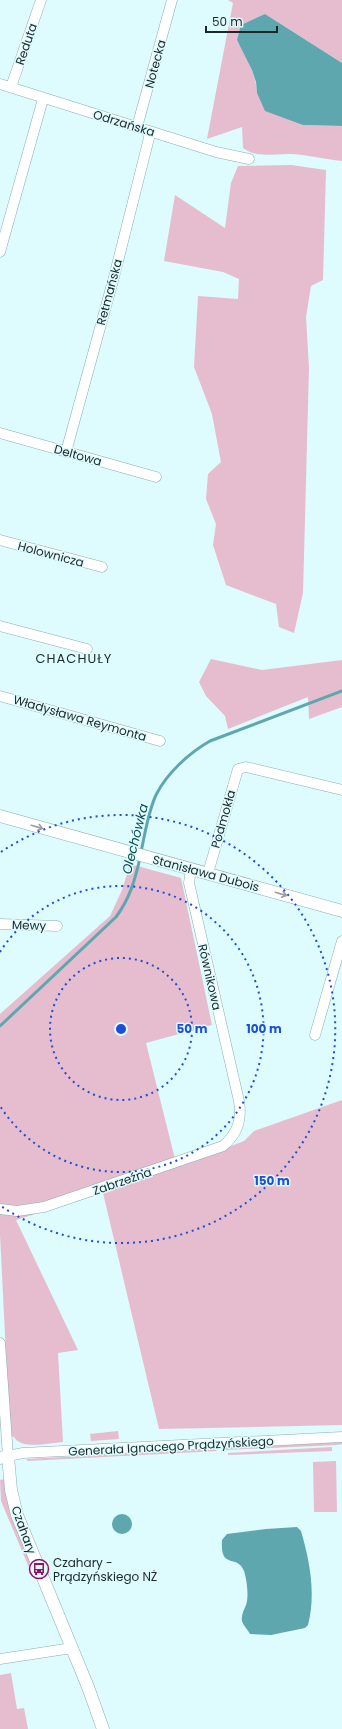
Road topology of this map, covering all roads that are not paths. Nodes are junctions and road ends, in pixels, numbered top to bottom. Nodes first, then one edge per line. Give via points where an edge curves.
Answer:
1 (41, 0) edge
2 (172, 0) edge
3 (0, 84) edge
4 (11, 88) junction
5 (43, 99) junction
6 (137, 127) junction
7 (148, 131) junction
8 (249, 159) dead end
9 (0, 252) edge
10 (0, 433) edge
11 (66, 452) junction
12 (156, 477) dead end
13 (0, 540) edge
14 (102, 567) dead end
15 (0, 626) edge
16 (88, 649) dead end
17 (0, 696) edge
18 (160, 741) dead end
19 (342, 790) edge
20 (0, 816) edge
21 (191, 869) junction
22 (208, 873) junction
23 (342, 911) edge
24 (0, 924) edge
25 (57, 926) dead end
26 (342, 941) edge
27 (315, 1036) dead end
28 (237, 1131) joint
29 (0, 1209) edge
30 (0, 1343) edge
31 (342, 1437) edge
32 (4, 1457) edge
33 (72, 1648) junction
34 (0, 1659) edge
35 (103, 1729) edge

1 - 4 street, Reduta
2 - 6 street, Notecka
3 - 4 street, Odrzańska
4 - 5 street, Odrzańska
5 - 6 street, Odrzańska
5 - 9 street
6 - 7 street, Odrzańska
7 - 8 street, Odrzańska via 216,152
7 - 11 street, Retmańska via 149,138 114,278
10 - 11 street, Deltowa
11 - 12 street, Deltowa
13 - 14 street, Holownicza
15 - 16 street
17 - 18 street, Władysława Reymonta
19 - 22 street, Podmokła via 242,767 236,773
20 -> 21 street, Stanisława Dubois
21 - 22 street, Stanisława Dubois
21 - 28 street, Równikowa via 188,883 239,1105
22 -> 23 street, Stanisława Dubois
24 - 25 street, Mewy
26 - 27 street
28 - 29 street, Zabrzeźna via 223,1146 64,1200 32,1209
30 - 32 street, Czahary
31 - 32 street, Generała Ignacego Prądzyńskiego via 23,1453
32 - 33 street, Czahary via 17,1515
33 - 34 street
33 - 35 street, Czahary

